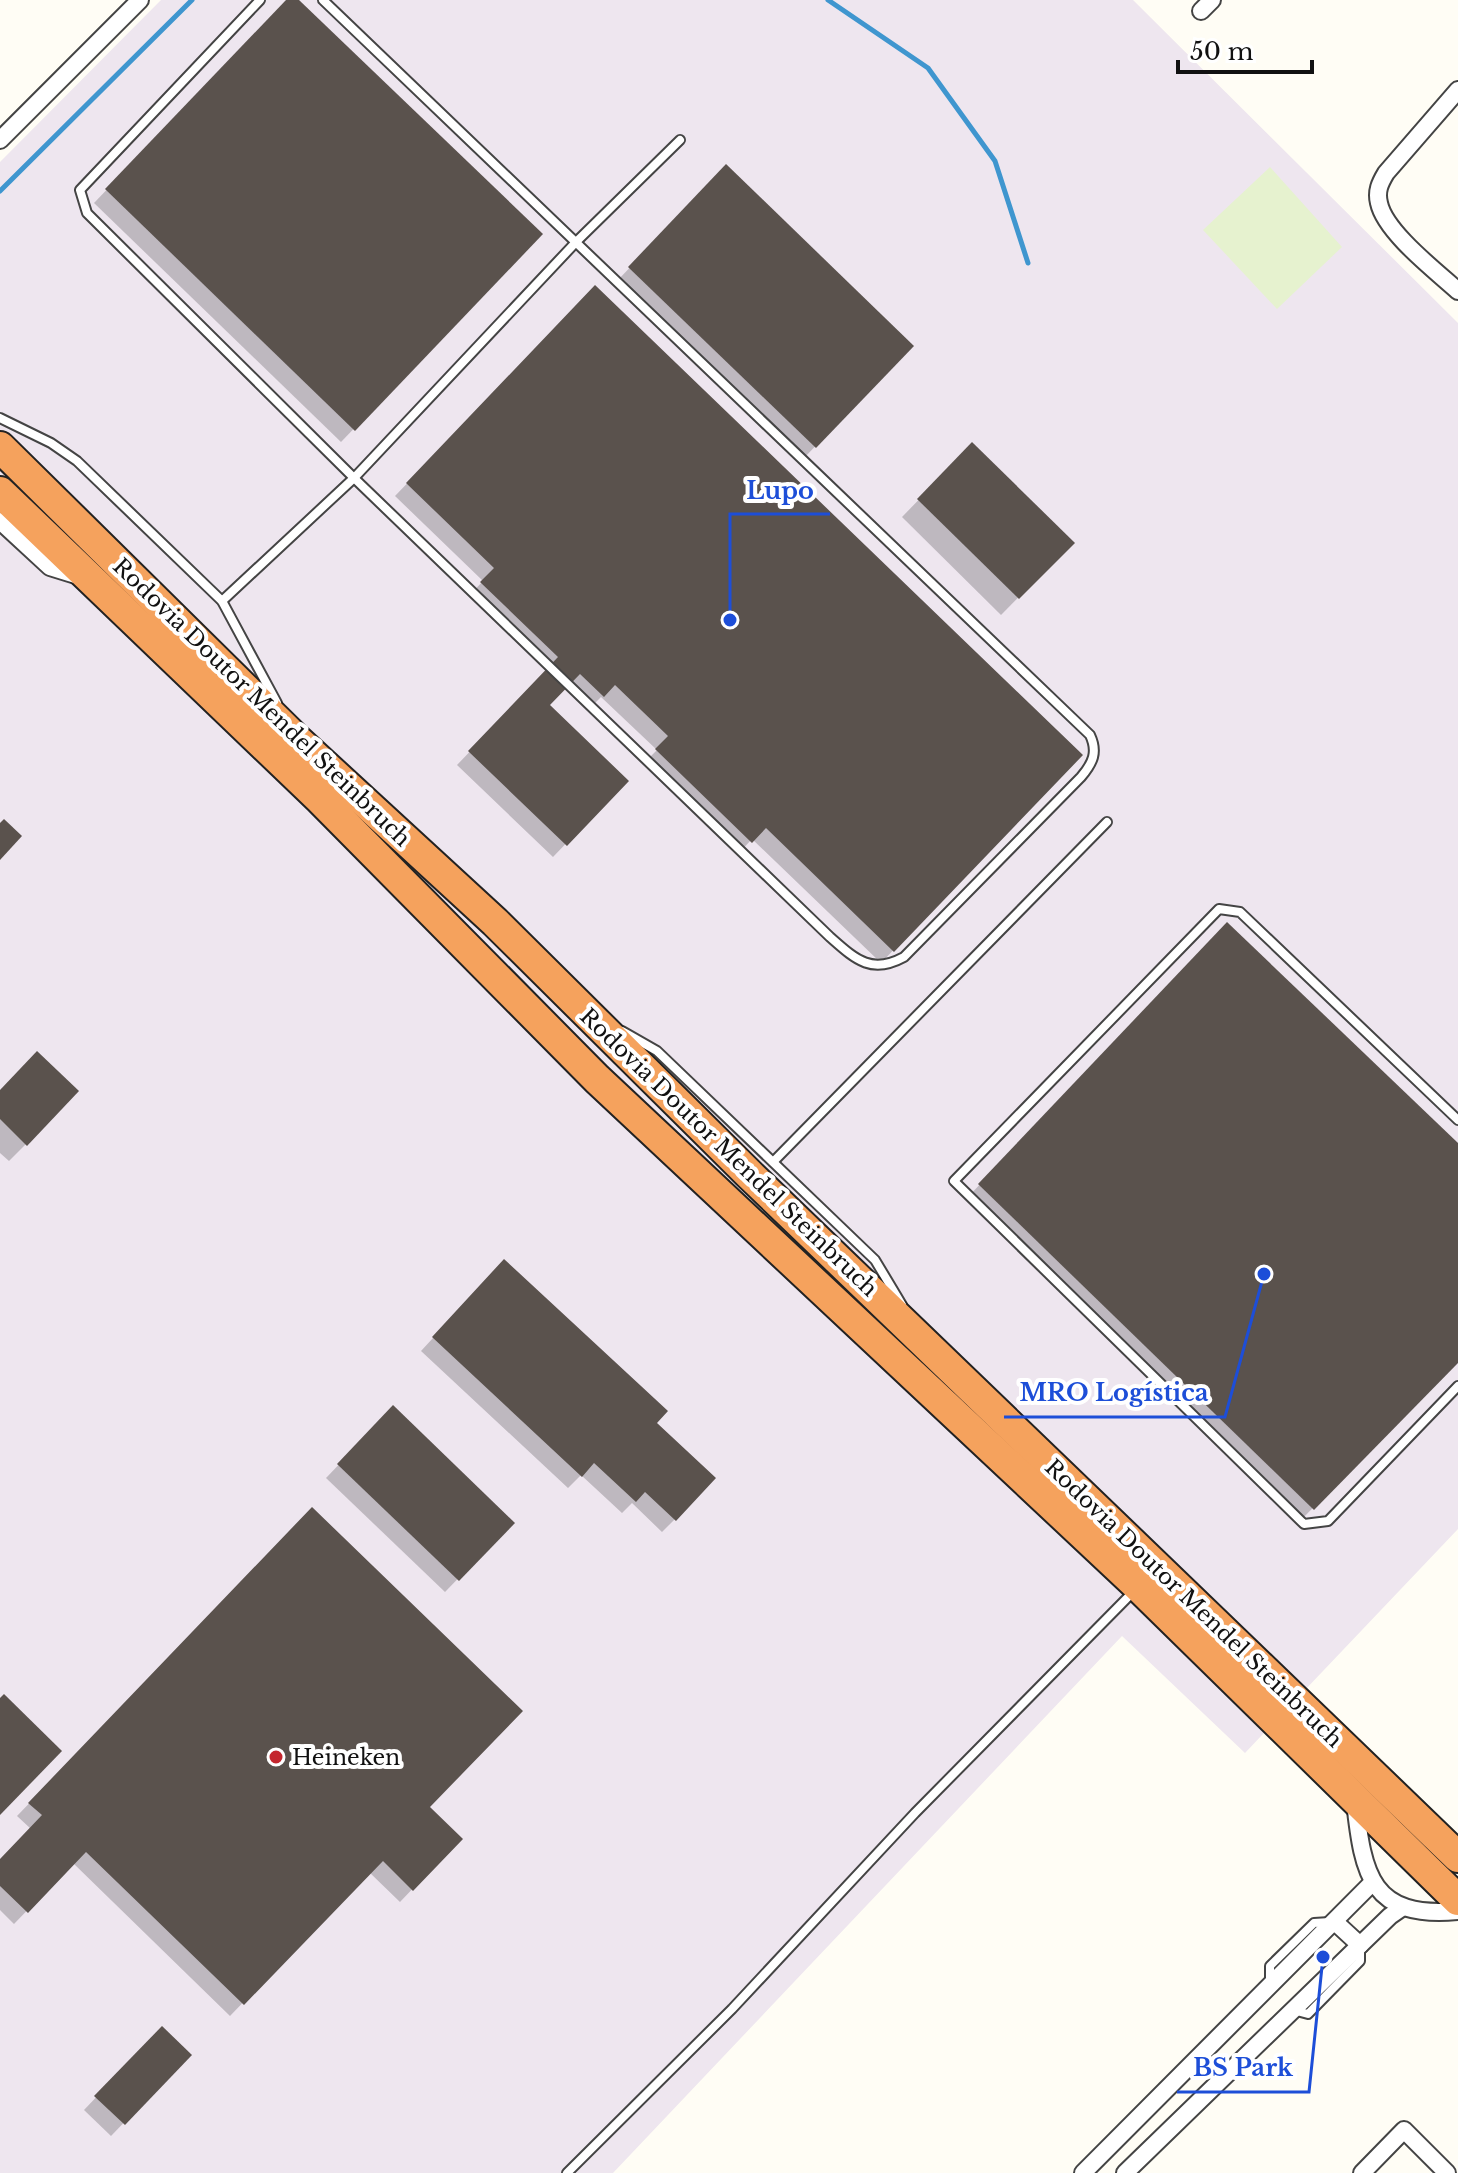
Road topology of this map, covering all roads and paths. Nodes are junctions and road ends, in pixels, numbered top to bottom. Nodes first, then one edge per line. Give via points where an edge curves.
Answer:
1 (260, 0) edge
2 (323, 0) edge
3 (130, 3) edge
4 (1458, 90) edge
5 (0, 140) edge
6 (680, 140) dead end
7 (577, 241) junction
8 (1458, 291) edge
9 (0, 418) edge
10 (0, 447) edge
11 (354, 478) junction
12 (0, 492) edge
13 (0, 521) edge
14 (88, 577) junction
15 (222, 601) junction
16 (296, 739) junction
17 (1107, 822) dead end
18 (594, 1019) junction
19 (1458, 1120) edge
20 (773, 1162) junction
21 (916, 1335) junction
22 (1458, 1386) edge
23 (1138, 1586) junction
24 (1354, 1796) junction
25 (1458, 1857) edge
26 (1373, 1882) junction
27 (1458, 1900) edge
28 (1403, 1907) junction
29 (1458, 1911) edge
30 (1335, 1922) junction
31 (1360, 1945) junction
32 (1270, 1987) junction
33 (1292, 2010) junction
34 (567, 2173) edge
35 (1083, 2173) edge
36 (1125, 2173) edge
37 (1362, 2173) edge
38 (1447, 2173) edge

1 - 11 lane via 80,190 95,222
2 - 7 lane
3 - 5 street
4 - 8 street via 1407,147 1379,186 1378,201 1396,232
6 - 7 lane
7 - 11 lane
7 - 11 lane via 1090,735 1094,758 1081,777 904,957 888,965 860,961
9 - 15 lane via 77,461
10 - 16 highway, Rodovia Doutor Mendel Steinbruch
11 - 15 lane
12 - 14 highway, Rodovia Doutor Mendel Steinbruch
13 - 14 street via 50,567
14 - 23 highway, Rodovia Doutor Mendel Steinbruch via 320,799 597,1079
15 - 16 lane
16 - 18 highway, Rodovia Doutor Mendel Steinbruch
17 - 20 lane
18 - 20 lane via 657,1051
18 - 21 highway, Rodovia Doutor Mendel Steinbruch
19 - 22 lane via 1240,912 1219,909 954,1181 1304,1524 1328,1521
20 - 21 lane via 875,1260
21 - 25 highway, Rodovia Doutor Mendel Steinbruch
23 - 24 highway, Rodovia Doutor Mendel Steinbruch
23 - 34 lane
24 - 26 street via 1362,1860
24 - 27 highway, Rodovia Doutor Mendel Steinbruch
26 - 28 street
26 - 30 street
28 - 29 street
28 - 31 street
30 - 31 street
30 - 32 street
31 - 33 street
32 - 33 street via 1284,1995
32 - 35 street
33 - 36 street
37 - 38 street via 1404,2130

